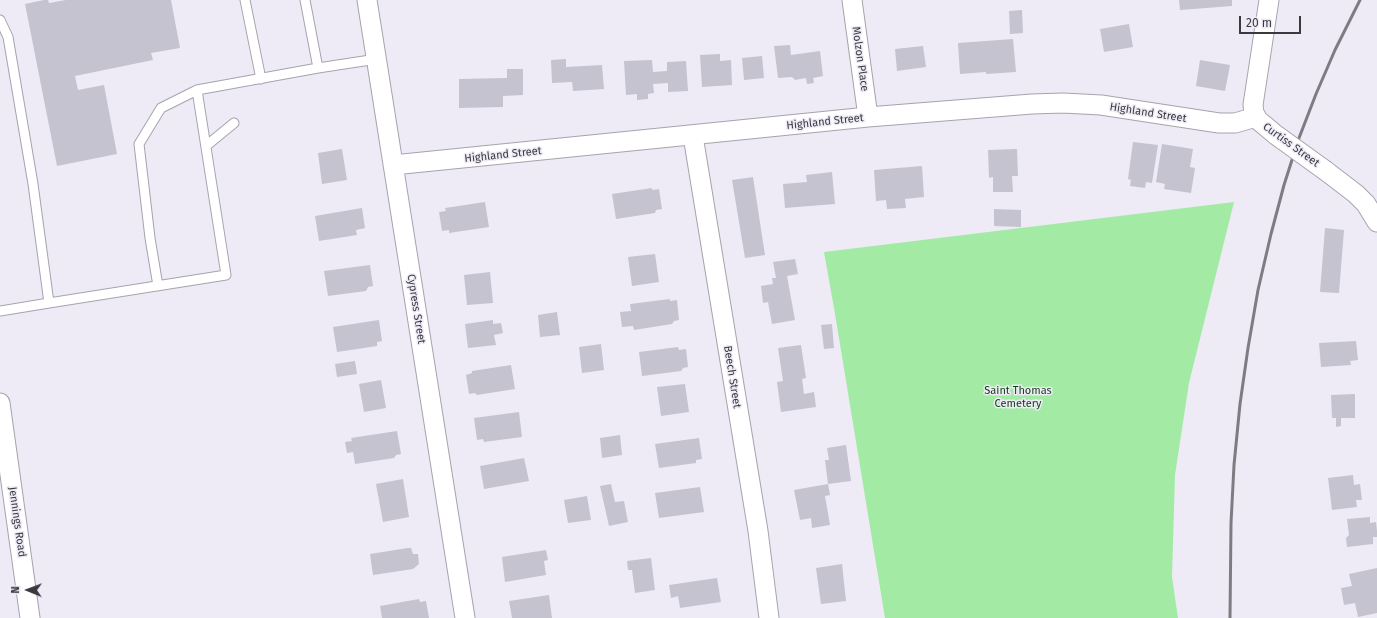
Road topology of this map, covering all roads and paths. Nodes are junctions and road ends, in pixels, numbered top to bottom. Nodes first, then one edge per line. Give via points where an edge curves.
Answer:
1 (245, 0) edge
2 (305, 0) edge
3 (366, 0) edge
4 (852, 0) edge
5 (1269, 0) edge
6 (0, 20) edge
7 (377, 59) junction
8 (318, 68) junction
9 (261, 79) junction
10 (197, 90) junction
11 (868, 117) junction
12 (1256, 117) junction
13 (234, 123) dead end
14 (693, 136) junction
15 (206, 146) junction
16 (393, 165) junction
17 (1377, 222) edge
18 (158, 286) junction
19 (49, 303) junction
20 (0, 311) edge
21 (0, 403) edge
22 (30, 618) edge
23 (465, 618) edge
24 (769, 618) edge

1 - 9 lane
2 - 8 lane
3 - 7 street, Cypress Street
4 - 11 street, Molzon Place
5 - 12 street, Curtiss Street via 1253,99
6 - 19 lane via 8,37 33,184
7 - 8 lane
7 - 16 street, Cypress Street
8 - 9 lane
9 - 10 lane
10 - 15 lane
10 - 18 lane via 161,108 139,144
11 - 12 street, Highland Street via 1063,103 1101,105 1219,123 1235,123
11 - 14 street, Highland Street
12 - 17 street, Curtiss Street, bridge via 1263,125 1356,194
13 - 15 lane
14 - 16 street, Highland Street
14 - 24 street, Beech Street via 758,531
15 - 18 lane via 226,275
16 - 23 street, Cypress Street
18 - 19 lane
19 - 20 lane
21 - 22 street, Jennings Road

